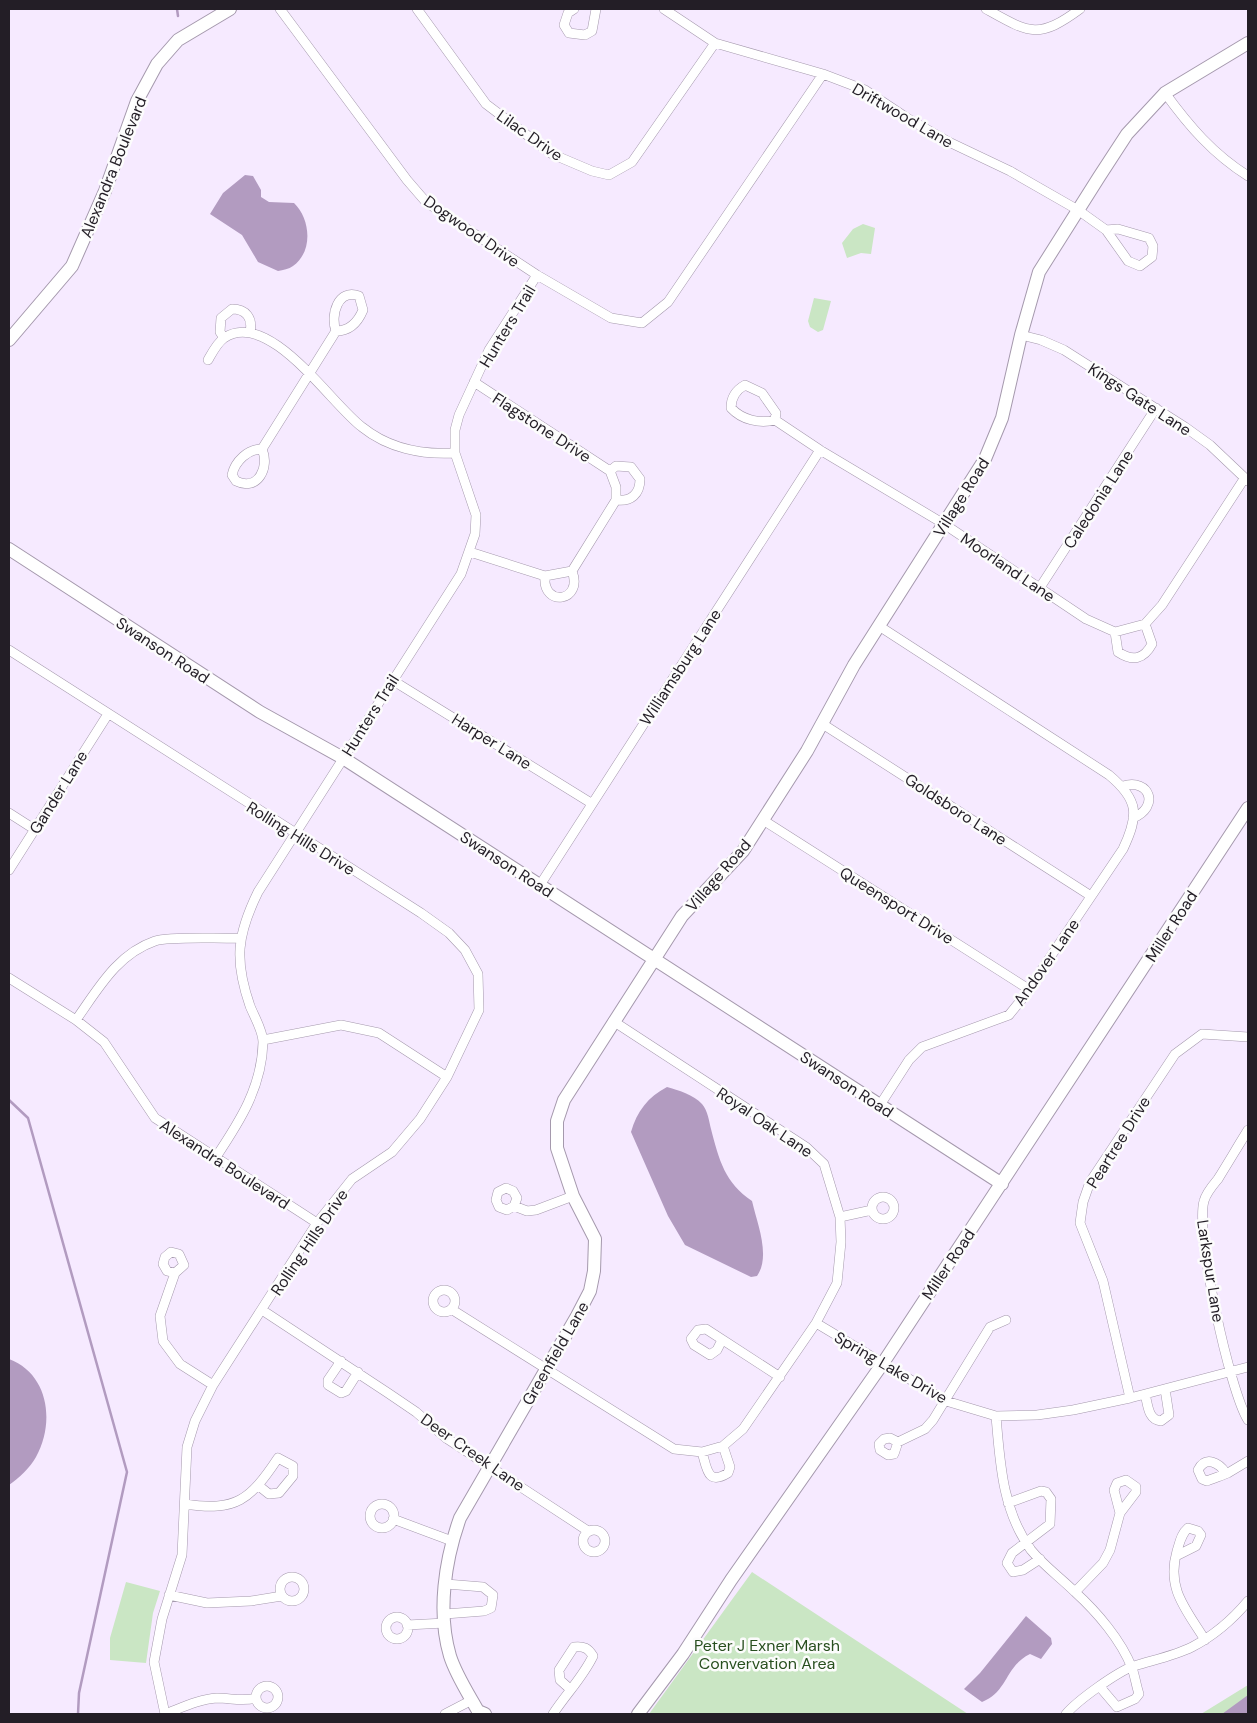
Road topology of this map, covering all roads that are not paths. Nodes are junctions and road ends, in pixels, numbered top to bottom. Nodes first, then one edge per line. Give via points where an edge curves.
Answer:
1 (230, 9) edge
2 (280, 9) edge
3 (418, 9) edge
4 (574, 9) edge
5 (596, 9) edge
6 (664, 9) edge
7 (986, 9) edge
8 (1080, 9) edge
9 (715, 43) junction
10 (1248, 43) edge
11 (823, 74) junction
12 (1165, 92) junction
13 (1248, 176) edge
14 (1078, 210) junction
15 (1106, 230) junction
16 (536, 275) junction
17 (336, 331) dead end
18 (250, 332) junction
19 (1021, 335) junction
20 (224, 338) junction
21 (9, 340) edge
22 (208, 360) dead end
23 (310, 372) junction
24 (474, 382) junction
25 (1156, 408) junction
26 (775, 420) junction
27 (262, 449) dead end
28 (820, 450) junction
29 (455, 453) junction
30 (610, 471) junction
31 (1246, 480) edge
32 (616, 500) junction
33 (944, 524) junction
34 (9, 550) edge
35 (470, 552) junction
36 (572, 571) junction
37 (545, 576) junction
38 (1039, 589) junction
39 (1145, 624) junction
40 (879, 626) junction
41 (1115, 632) junction
42 (9, 650) edge
43 (392, 680) junction
44 (108, 714) junction
45 (821, 723) junction
46 (342, 758) junction
47 (1123, 786) junction
48 (591, 803) junction
49 (1248, 808) edge
50 (9, 813) edge
51 (1133, 818) junction
52 (763, 820) junction
53 (34, 829) junction
54 (294, 834) junction
55 (9, 870) edge
56 (540, 884) junction
57 (1091, 896) junction
58 (239, 938) junction
59 (654, 960) junction
60 (9, 978) edge
61 (1030, 990) junction
62 (76, 1020) junction
63 (613, 1021) junction
64 (1248, 1037) edge
65 (263, 1040) junction
66 (447, 1077) junction
67 (880, 1105) junction
68 (1248, 1130) edge
69 (216, 1157) junction
70 (1002, 1184) junction
71 (573, 1196) junction
72 (514, 1206) dead end
73 (872, 1210) dead end
74 (840, 1217) junction
75 (318, 1223) junction
76 (175, 1273) dead end
77 (451, 1309) dead end
78 (262, 1310) junction
79 (1006, 1320) dead end
80 (816, 1322) junction
81 (722, 1340) dead end
82 (340, 1361) junction
83 (883, 1363) junction
84 (1248, 1367) edge
85 (546, 1369) junction
86 (358, 1372) junction
87 (1231, 1373) junction
88 (780, 1376) junction
89 (213, 1385) junction
90 (1165, 1389) junction
91 (1145, 1394) junction
92 (1130, 1398) junction
93 (946, 1401) junction
94 (996, 1416) junction
95 (1248, 1420) edge
96 (898, 1442) dead end
97 (723, 1446) junction
98 (702, 1452) junction
99 (1248, 1461) edge
100 (490, 1467) junction
101 (1226, 1473) dead end
102 (259, 1486) dead end
103 (1008, 1503) junction
104 (185, 1504) junction
105 (1120, 1513) dead end
106 (393, 1519) dead end
107 (588, 1531) dead end
108 (452, 1541) junction
109 (1027, 1542) junction
110 (1176, 1556) dead end
111 (1040, 1559) junction
112 (446, 1584) junction
113 (1075, 1592) junction
114 (169, 1595) junction
115 (282, 1596) dead end
116 (1248, 1601) edge
117 (445, 1619) junction
118 (407, 1625) dead end
119 (1205, 1640) junction
120 (1132, 1667) junction
121 (1100, 1687) junction
122 (570, 1689) junction
123 (256, 1698) dead end
124 (479, 1710) edge
125 (165, 1714) edge
126 (445, 1714) edge
127 (553, 1714) edge
128 (638, 1714) edge
129 (1066, 1714) edge

1 - 21 street, Alexandra Boulevard via 178,40 156,64 137,101 105,191 72,266
2 - 16 street, Dogwood Drive via 406,180 426,202
3 - 9 street, Lilac Drive via 486,104 552,154 609,175 632,162
4 - 5 street via 568,13 564,25 569,33 585,35 592,31
6 - 9 street, Driftwood Lane
7 - 8 street via 1023,28 1042,31
9 - 11 street, Driftwood Lane
10 - 12 street, Village Road
11 - 14 street, Driftwood Lane via 865,90 924,128
11 - 16 street, Dogwood Drive via 668,302 642,323 610,318
12 - 13 street via 1207,144
12 - 14 street, Village Road via 1127,134
14 - 15 street, Driftwood Lane
14 - 19 street, Village Road via 1039,272
15 - 15 street, Driftwood Lane via 1134,265 1140,266 1152,257 1153,246 1149,238 1118,229
16 - 24 street, Hunters Trail via 489,350
17 - 23 street
18 - 20 street
18 - 20 street via 250,318 239,309 232,309 221,318 219,325
18 - 23 street
19 - 25 street, Kings Gate Lane via 1064,350
19 - 33 street, Village Road via 995,438
20 - 22 street
23 - 27 street
23 - 29 street via 344,411 381,440 432,455
24 - 29 street, Hunters Trail via 458,416
24 - 30 street, Flagstone Drive
25 - 31 street, Kings Gate Lane via 1210,445
25 - 38 street, Caledonia Lane
26 - 26 street, Moorland Lane via 776,413 762,393 745,385 731,400 731,408 738,415 764,422
26 - 28 street, Moorland Lane
28 - 33 street, Moorland Lane
28 - 48 street, Williamsburg Lane
29 - 35 street, Hunters Trail via 476,515
30 - 32 street, Flagstone Drive via 616,487
30 - 32 street, Flagstone Drive via 616,466 631,467 640,479 637,494 631,499
31 - 39 street via 1162,606
32 - 36 street
33 - 38 street, Moorland Lane
33 - 40 street, Village Road
34 - 46 street, Swanson Road via 260,712
35 - 37 street
35 - 43 street, Hunters Trail via 461,574
36 - 37 street
36 - 37 street via 573,589 566,596 557,597 549,593 544,585
38 - 41 street, Moorland Lane via 1086,619
39 - 41 street
39 - 41 street via 1152,644 1138,659 1127,658 1118,652
40 - 45 street, Village Road
40 - 47 street, Andover Lane
42 - 44 street, Rolling Hills Drive
43 - 46 street, Hunters Trail
43 - 48 street, Harper Lane
44 - 53 street, Gander Lane
44 - 54 street, Rolling Hills Drive
45 - 52 street, Village Road
45 - 57 street, Goldsboro Lane
46 - 54 street, Hunters Trail
46 - 56 street, Swanson Road
47 - 51 street, Andover Lane via 1133,806
47 - 51 street, Andover Lane via 1133,783 1143,786 1149,795 1149,805 1143,814
48 - 56 street, Williamsburg Lane
49 - 70 street, Miller Road
50 - 53 street
51 - 57 street, Andover Lane via 1133,827 1123,849
52 - 59 street, Village Road via 743,851 682,916
52 - 61 street, Queensport Drive
53 - 55 street, Gander Lane
54 - 58 street, Hunters Trail via 258,892
54 - 66 street, Rolling Hills Drive via 450,933 465,950 478,974 478,1010
56 - 59 street, Swanson Road
57 - 61 street, Andover Lane
58 - 62 street via 157,941 131,952 110,972
58 - 65 street, Hunters Trail via 240,975
59 - 63 street, Greenfield Lane
59 - 67 street, Swanson Road
60 - 62 street, Alexandra Boulevard
61 - 67 street, Andover Lane via 1009,1015 922,1047 909,1060
62 - 69 street, Alexandra Boulevard via 104,1042 155,1118
63 - 71 street, Greenfield Lane via 564,1100 557,1121 558,1148
63 - 74 street, Royal Oak Lane via 806,1147 824,1164
64 - 92 street, Peartree Drive via 1202,1034 1175,1054 1090,1182 1083,1202 1080,1223 1103,1281
65 - 66 street via 341,1025 379,1033
65 - 69 street, Hunters Trail via 258,1078 248,1105
66 - 75 street, Rolling Hills Drive via 392,1152 352,1179
67 - 70 street, Swanson Road
68 - 87 street, Larkspur Lane via 1204,1200 1200,1222 1218,1324
69 - 75 street, Alexandra Boulevard
70 - 83 street, Miller Road
71 - 72 street via 536,1210 527,1211
71 - 85 street, Greenfield Lane via 594,1239 594,1271 582,1308
73 - 74 street
74 - 80 street, Royal Oak Lane via 837,1283
75 - 78 street, Rolling Hills Drive
76 - 89 street via 160,1316 164,1341 180,1364
77 - 85 street, Royal Oak Lane
78 - 82 street, Deer Creek Lane
78 - 89 street, Rolling Hills Drive
79 - 93 street via 990,1327
80 - 83 street, Spring Lake Drive
80 - 88 street, Royal Oak Lane
81 - 88 street
82 - 86 street, Deer Creek Lane
82 - 86 street via 328,1385 341,1393 346,1391
83 - 93 street, Spring Lake Drive
83 - 128 street, Miller Road via 731,1580 684,1654
84 - 87 street, Spring Lake Drive
85 - 98 street, Royal Oak Lane via 674,1449
85 - 100 street, Greenfield Lane
86 - 100 street, Deer Creek Lane
87 - 90 street, Spring Lake Drive
87 - 95 street, Larkspur Lane
88 - 97 street, Royal Oak Lane via 744,1429
89 - 104 street, Rolling Hills Drive via 195,1421 187,1447
90 - 91 street, Spring Lake Drive
90 - 91 street via 1169,1415 1161,1421 1152,1418
91 - 92 street, Spring Lake Drive
92 - 94 street, Spring Lake Drive via 1037,1415
93 - 94 street, Spring Lake Drive
93 - 96 street via 925,1429
94 - 103 street via 1002,1482
97 - 98 street, Royal Oak Lane
97 - 98 street via 730,1467 728,1474 720,1478 708,1473
99 - 101 street
100 - 107 street, Deer Creek Lane
100 - 108 street, Greenfield Lane via 460,1518
102 - 104 street via 237,1502 211,1508
103 - 109 street
103 - 109 street via 1041,1491 1051,1499 1050,1524
104 - 114 street, Rolling Hills Drive via 182,1555
105 - 113 street via 1106,1556
106 - 108 street
108 - 112 street, Greenfield Lane
109 - 111 street
109 - 111 street via 1008,1558 1008,1567 1018,1572
110 - 119 street via 1173,1583
111 - 113 street
112 - 117 street, Greenfield Lane
112 - 117 street via 482,1587 493,1595 491,1608 484,1612
113 - 120 street via 1104,1624
114 - 115 street via 207,1603
114 - 125 street, Rolling Hills Drive via 154,1662
116 - 119 street
117 - 118 street
117 - 124 street, Greenfield Lane via 450,1655
119 - 120 street
120 - 121 street
120 - 121 street via 1140,1694 1135,1700 1117,1707
121 - 129 street
122 - 122 street via 585,1673 593,1656 582,1646 574,1647 559,1670 560,1680
122 - 127 street
123 - 125 street via 247,1701 217,1698 197,1701
124 - 126 street

